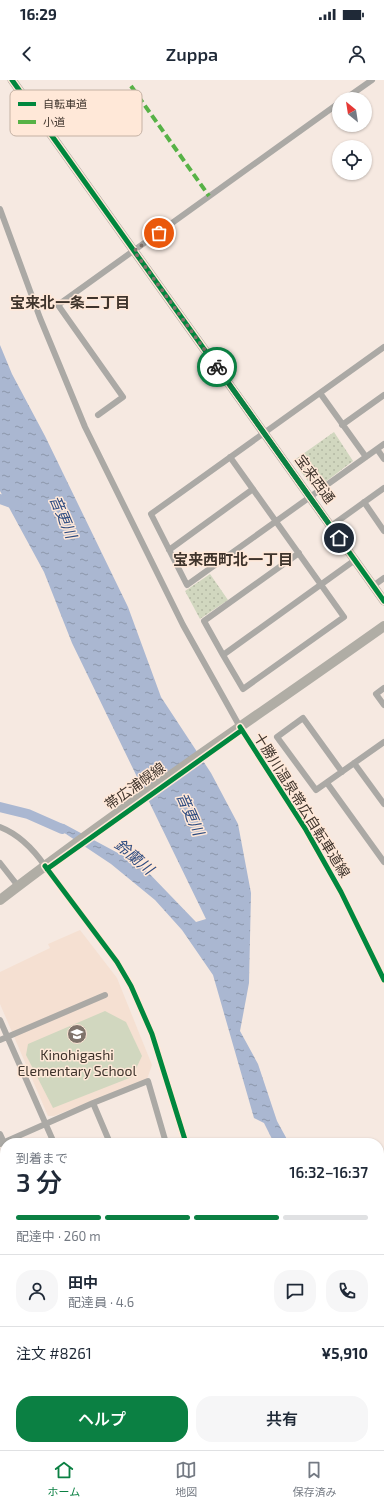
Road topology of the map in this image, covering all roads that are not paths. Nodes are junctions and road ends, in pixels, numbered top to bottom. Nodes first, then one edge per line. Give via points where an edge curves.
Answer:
1 (12, 80) edge
2 (372, 80) edge
3 (19, 90) edge
4 (355, 92) edge
5 (332, 108) edge
6 (52, 136) edge
7 (0, 209) edge
8 (134, 251) junction
9 (384, 347) edge
10 (320, 393) junction
11 (384, 395) edge
12 (98, 415) dead end
13 (342, 425) junction
14 (264, 433) junction
15 (384, 444) edge
16 (377, 449) junction
17 (230, 457) junction
18 (366, 457) junction
19 (384, 459) edge
20 (384, 488) edge
21 (253, 489) junction
22 (310, 497) junction
23 (364, 502) junction
24 (276, 521) junction
25 (331, 526) junction
26 (384, 531) edge
27 (168, 550) junction
28 (299, 553) junction
29 (355, 560) junction
30 (384, 578) edge
31 (321, 585) junction
32 (373, 586) junction
33 (384, 601) edge
34 (384, 626) edge
35 (223, 656) junction
36 (384, 688) edge
37 (384, 706) edge
38 (237, 729) junction
39 (384, 742) edge
40 (354, 763) junction
41 (342, 772) junction
42 (327, 783) junction
43 (384, 804) edge
44 (0, 827) edge
45 (384, 862) edge
46 (0, 863) edge
47 (48, 864) junction
48 (18, 886) junction
49 (0, 900) edge
50 (105, 995) dead end
51 (0, 1020) edge
52 (7, 1037) junction
53 (0, 1040) edge
54 (93, 1103) junction
55 (46, 1124) junction
56 (14, 1138) edge
57 (52, 1138) edge
58 (108, 1138) edge
59 (165, 1138) edge

1 - 3 street, 宝来西通
2 - 4 street
5 - 8 street
6 - 8 street, 宝来西通
7 - 38 street via 40,318 85,427 183,625 233,716
8 - 12 street via 58,305 123,397
8 - 14 street, 宝来西通
9 - 10 street
10 - 13 street
10 - 14 street
11 - 13 street
13 - 18 street
14 - 17 street
14 - 22 street, 宝来西通
15 - 16 street
16 - 18 street
16 - 19 street
17 - 21 street
17 - 27 street via 151,514
18 - 22 street
20 - 23 street
21 - 24 street
21 - 27 street
22 - 24 street
22 - 25 street, 宝来西通
23 - 25 street
23 - 26 street
24 - 27 street via 187,585
24 - 28 street
25 - 29 street, 宝来西通
28 - 31 street
28 - 35 street via 204,621
29 - 31 street
29 - 32 street, 宝来西通
30 - 32 street
31 - 35 street
31 - 35 street via 344,617 242,689
32 - 33 street, 宝来西通
34 - 38 main road, 帯広浦幌線
36 - 37 street via 376,694
38 - 47 main road, 帯広浦幌線
39 - 40 street
40 - 41 street
40 - 43 street
41 - 42 street
41 - 42 street via 303,718 277,736 316,790
42 - 45 street
44 - 47 street via 27,845
46 - 48 street
47 - 48 main road, 帯広浦幌線
48 - 49 main road, 帯広浦幌線
50 - 52 street
51 - 52 street
52 - 53 street
52 - 55 street
54 - 55 street
54 - 58 street
54 - 59 street via 148,1081
55 - 56 street
55 - 57 street

